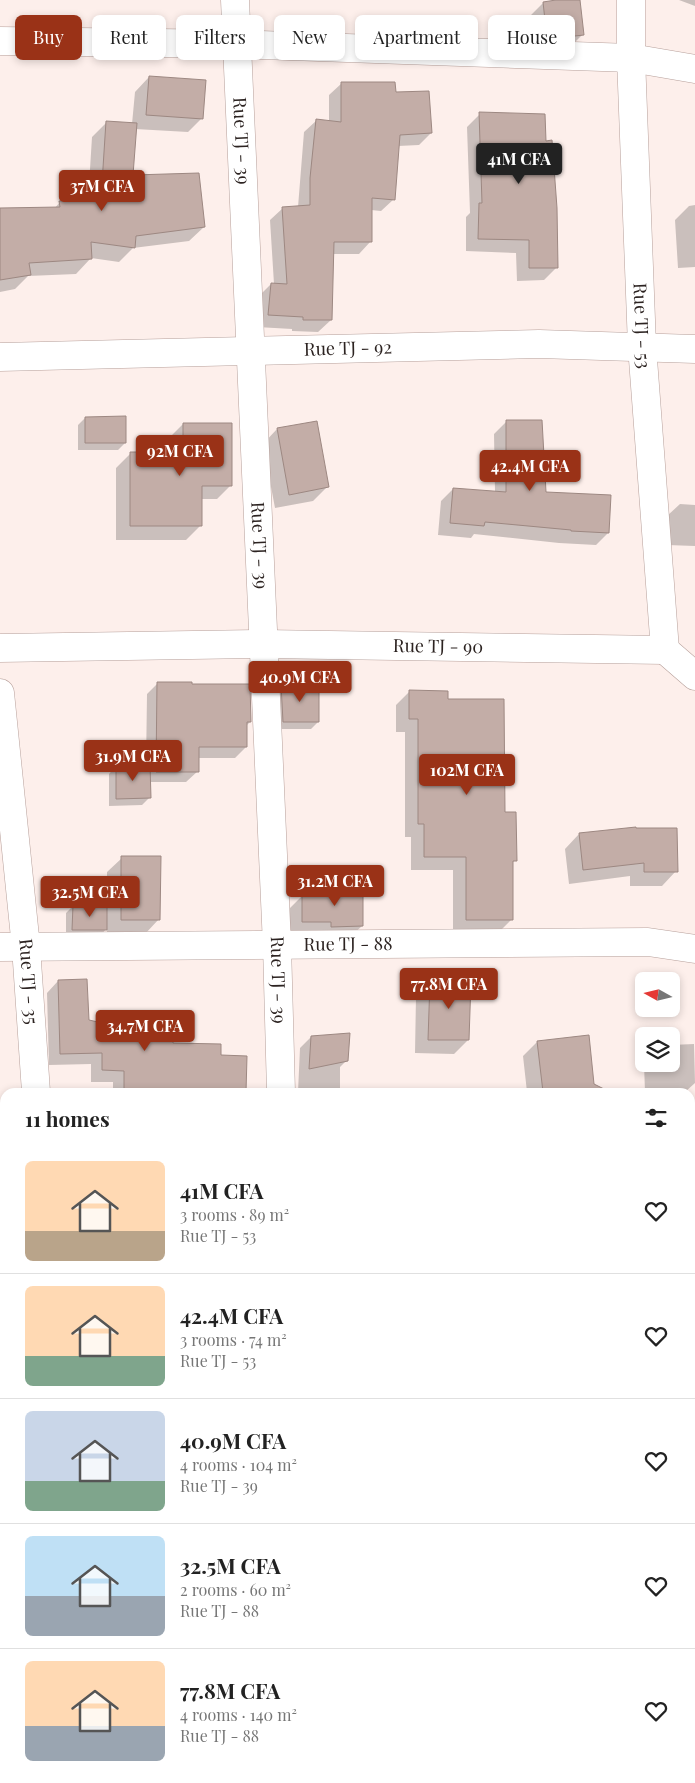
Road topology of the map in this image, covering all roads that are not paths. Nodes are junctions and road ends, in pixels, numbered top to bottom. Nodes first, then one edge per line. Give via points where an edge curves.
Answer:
1 (235, 0) edge
2 (631, 0) edge
3 (235, 15) edge
4 (0, 41) edge
5 (176, 43) edge
6 (264, 45) edge
7 (630, 58) junction
8 (237, 60) edge
9 (695, 69) edge
10 (642, 346) junction
11 (695, 349) edge
12 (251, 351) junction
13 (0, 357) edge
14 (264, 644) junction
15 (0, 648) edge
16 (664, 650) junction
17 (695, 676) edge
18 (0, 693) edge
19 (277, 945) junction
20 (13, 947) edge
21 (695, 949) edge
22 (35, 1088) edge
23 (281, 1088) edge

1 - 3 street, Rue TJ - 39
2 - 7 street, Rue TJ - 53
4 - 5 street
6 - 7 street
7 - 9 street
7 - 10 street, Rue TJ - 53
8 - 12 street, Rue TJ - 39
10 - 11 street, Rue TJ - 92
10 - 12 street, Rue TJ - 92 via 492,344
10 - 16 street, Rue TJ - 53
12 - 13 street, Rue TJ - 92
12 - 14 street, Rue TJ - 39
14 - 15 street, Rue TJ - 90
14 - 16 street, Rue TJ - 90
14 - 19 street, Rue TJ - 39
16 - 17 street
18 - 20 street, Rue TJ - 35
19 - 20 street, Rue TJ - 88
19 - 21 street, Rue TJ - 88 via 648,942
19 - 23 street, Rue TJ - 39
20 - 22 street, Rue TJ - 35

